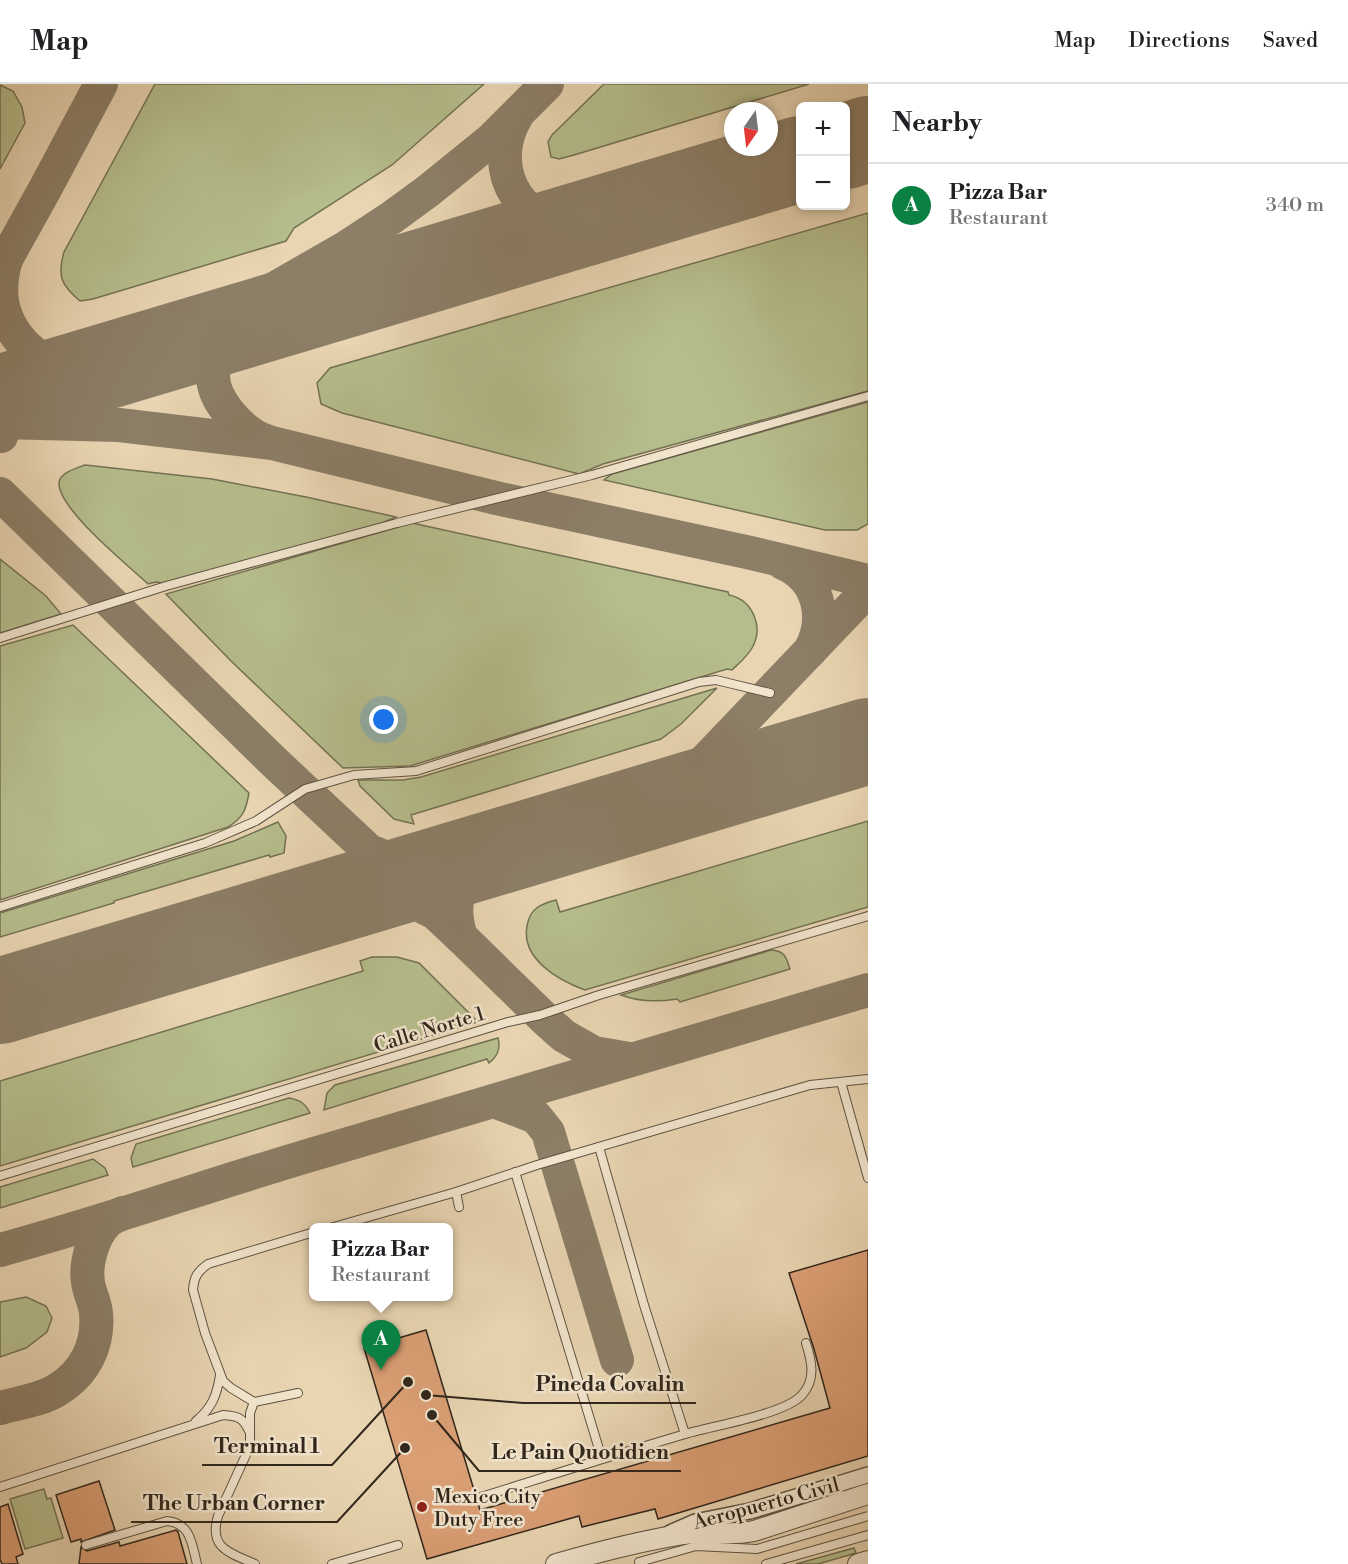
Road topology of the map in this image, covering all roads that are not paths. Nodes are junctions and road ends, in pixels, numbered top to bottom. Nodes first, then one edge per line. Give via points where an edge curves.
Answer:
1 (868, 396) edge
2 (0, 638) edge
3 (770, 693) dead end
4 (0, 907) edge
5 (868, 916) edge
6 (868, 1079) edge
7 (841, 1082) junction
8 (599, 1147) junction
9 (515, 1172) junction
10 (0, 1176) edge
11 (868, 1178) edge
12 (456, 1192) junction
13 (459, 1207) dead end
14 (362, 1223) edge
15 (309, 1234) edge
16 (806, 1343) dead end
17 (220, 1376) junction
18 (298, 1393) dead end
19 (254, 1402) junction
20 (193, 1424) junction
21 (250, 1434) junction
22 (685, 1434) junction
23 (602, 1459) junction
24 (868, 1475) edge
25 (0, 1487) edge
26 (868, 1494) edge
27 (481, 1497) dead end
28 (868, 1517) edge
29 (789, 1520) junction
30 (868, 1535) edge
31 (666, 1536) junction
32 (86, 1545) dead end
33 (398, 1545) dead end
34 (868, 1561) edge
35 (639, 1562) dead end
36 (197, 1564) edge
37 (255, 1564) edge
38 (332, 1564) edge
39 (556, 1564) edge
40 (766, 1564) edge
41 (858, 1564) edge

1 - 2 lane via 592,475 166,586
3 - 4 lane via 716,680 699,682 416,771 354,775 305,789 256,821 205,843
5 - 10 lane, Calle Norte 1
6 - 7 lane
7 - 8 lane via 810,1085
7 - 11 lane
8 - 9 lane
8 - 22 lane
9 - 12 lane
9 - 23 lane
12 - 13 lane
12 - 14 lane
15 - 17 lane via 208,1264 198,1271 192,1290
16 - 22 lane via 812,1370 810,1383 801,1396 771,1411
17 - 19 lane
17 - 20 lane via 212,1404
18 - 19 lane
19 - 21 lane via 249,1413
20 - 21 lane via 223,1415 238,1416
20 - 25 lane
21 - 37 lane via 249,1446 214,1529 225,1550
22 - 23 lane
23 - 27 lane
24 - 31 street, Aeropuerto Civil via 750,1511 686,1524
26 - 29 street, Aeropuerto Civil
28 - 29 street via 848,1513
28 - 35 lane, bridge via 757,1549 696,1546
29 - 31 street, Aeropuerto Civil via 744,1533
30 - 40 lane
31 - 39 street, Aeropuerto Civil
32 - 36 lane via 173,1521 188,1532
33 - 38 lane
34 - 41 street

